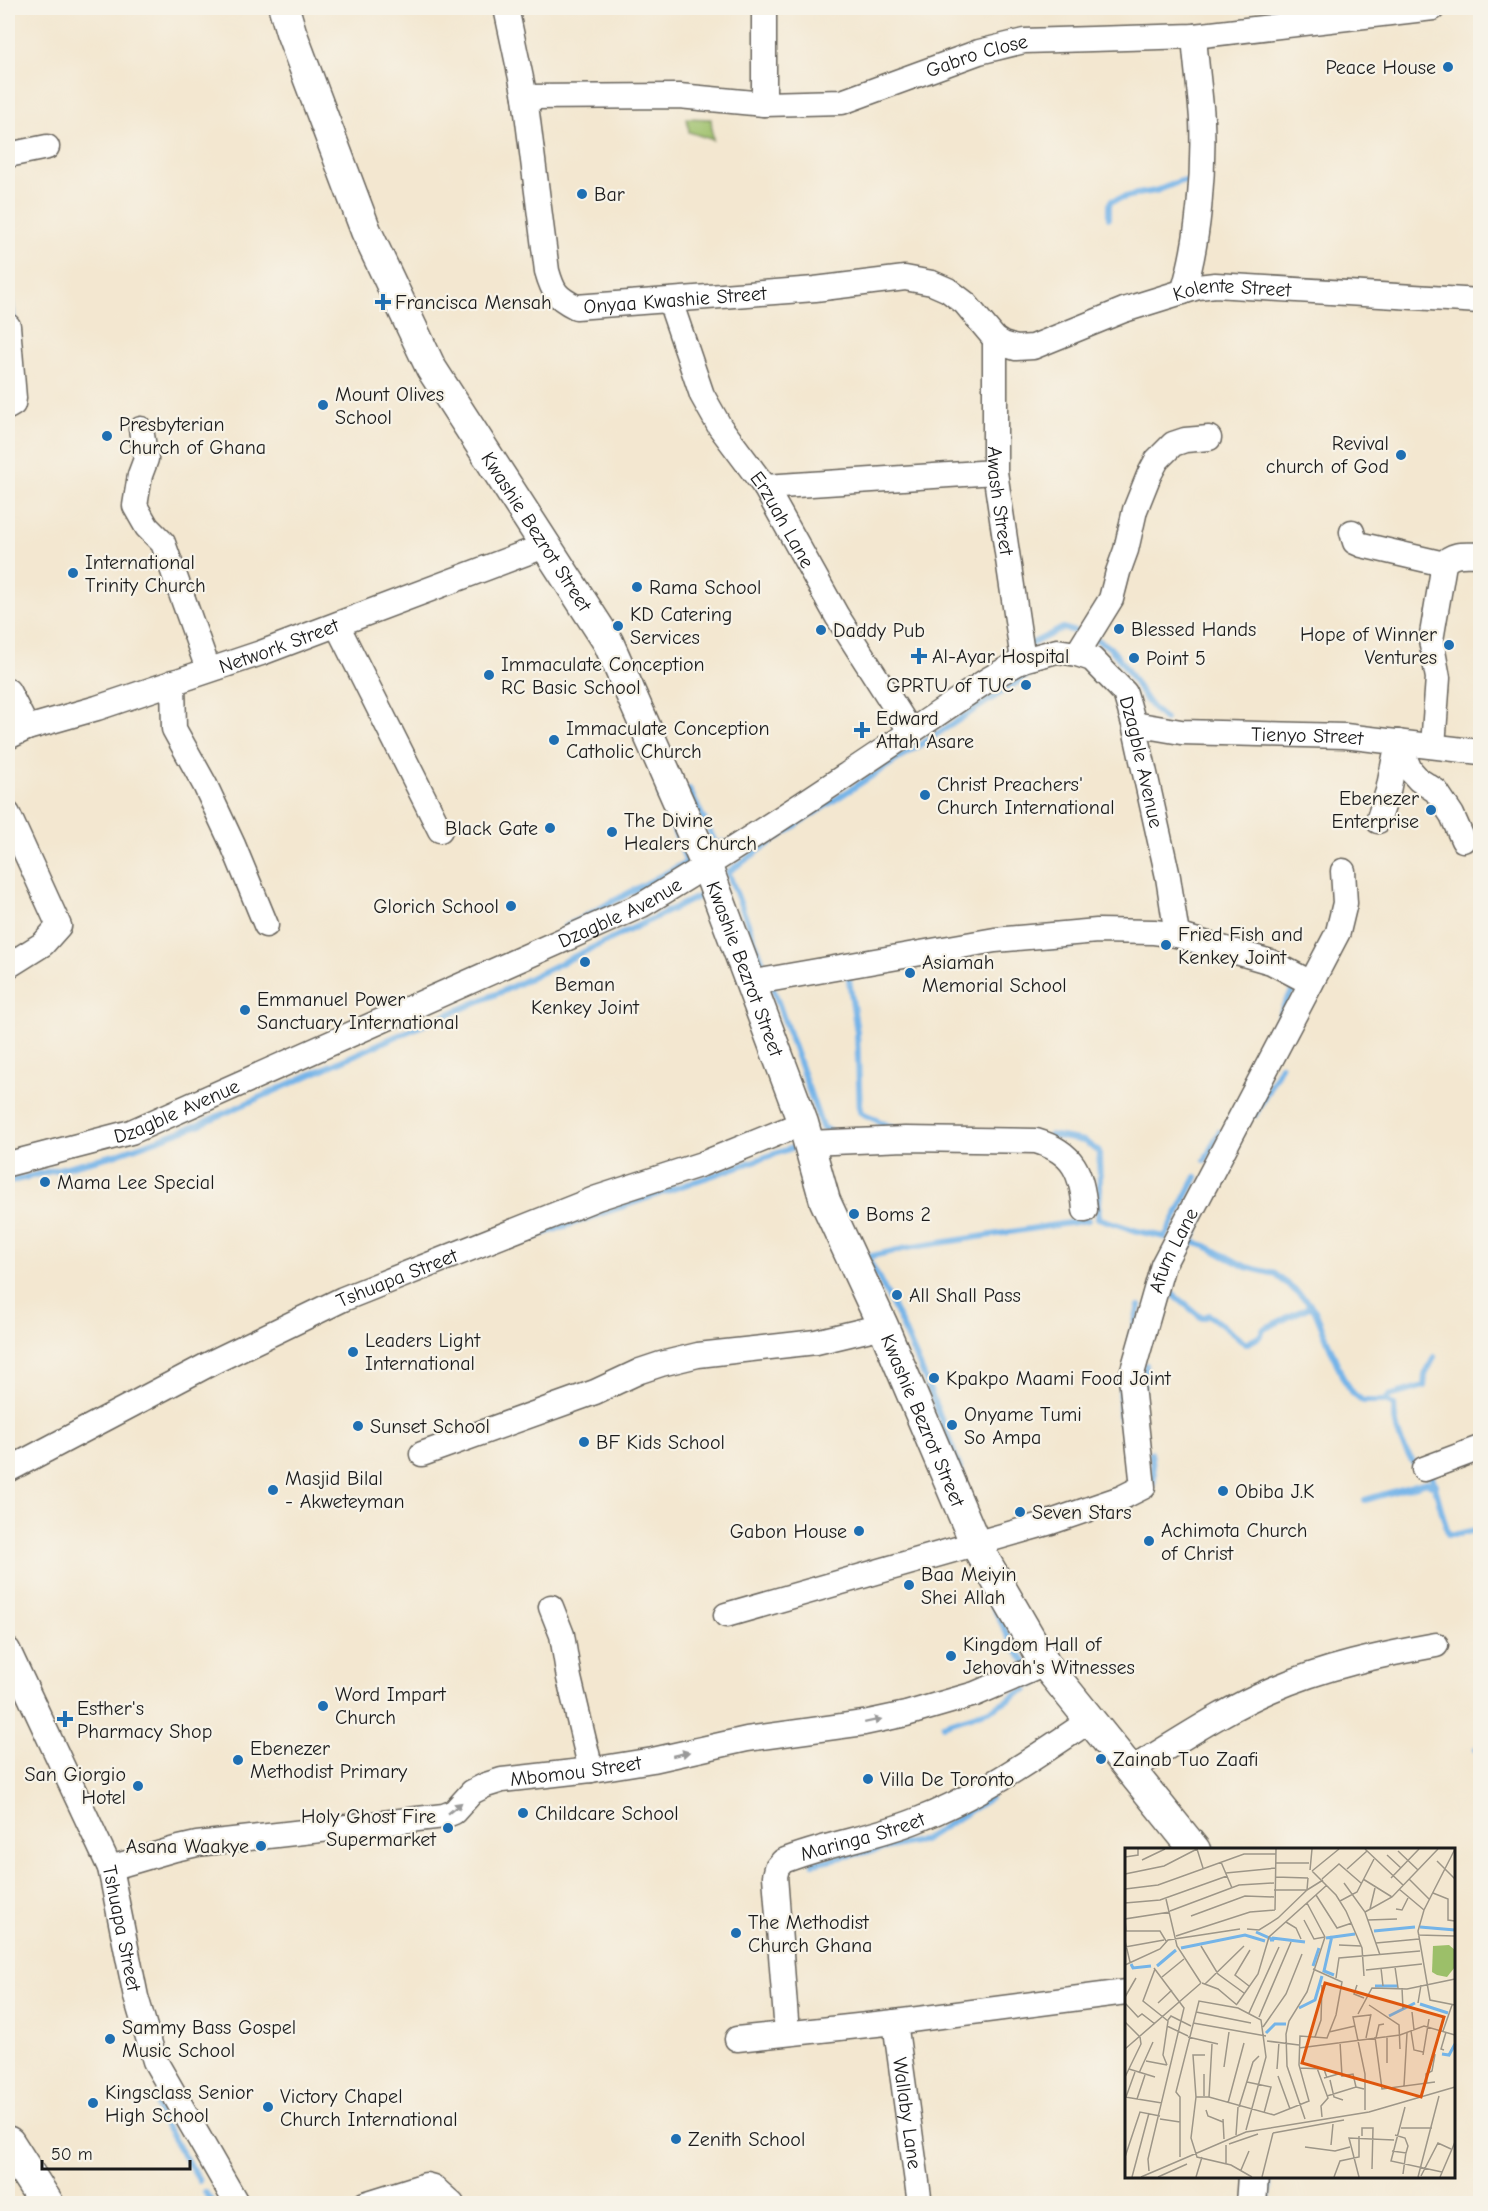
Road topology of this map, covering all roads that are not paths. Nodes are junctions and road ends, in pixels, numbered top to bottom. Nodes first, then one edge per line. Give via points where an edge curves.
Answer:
1 (284, 8) edge
2 (506, 8) edge
3 (765, 8) edge
4 (1433, 8) edge
5 (1194, 36) junction
6 (525, 98) junction
7 (764, 104) junction
8 (47, 147) dead end
9 (8, 155) edge
10 (1183, 292) junction
11 (670, 301) junction
12 (1480, 302) edge
13 (8, 326) edge
14 (995, 339) junction
15 (8, 407) edge
16 (141, 429) dead end
17 (1209, 438) dead end
18 (995, 472) junction
19 (765, 487) junction
20 (1352, 532) dead end
21 (547, 545) junction
22 (1480, 555) edge
23 (1444, 564) junction
24 (337, 625) junction
25 (1077, 654) junction
26 (1023, 660) junction
27 (208, 669) junction
28 (173, 682) junction
29 (8, 691) edge
30 (1134, 724) junction
31 (17, 732) edge
32 (911, 732) junction
33 (1398, 742) junction
34 (1433, 747) junction
35 (1480, 752) edge
36 (8, 814) edge
37 (1377, 821) dead end
38 (440, 830) dead end
39 (1463, 840) dead end
40 (707, 867) junction
41 (1343, 871) dead end
42 (266, 925) dead end
43 (1177, 936) junction
44 (8, 966) edge
45 (749, 982) junction
46 (1311, 983) junction
47 (805, 1133) junction
48 (8, 1164) edge
49 (1085, 1210) dead end
50 (883, 1326) junction
51 (1480, 1448) edge
52 (422, 1454) dead end
53 (1424, 1469) dead end
54 (8, 1470) edge
55 (976, 1545) junction
56 (551, 1607) dead end
57 (726, 1615) dead end
58 (1436, 1645) dead end
59 (8, 1650) edge
60 (1045, 1664) junction
61 (1089, 1721) junction
62 (591, 1770) junction
63 (1130, 1770) junction
64 (1193, 1848) edge
65 (110, 1868) junction
66 (1125, 1992) edge
67 (895, 2022) junction
68 (787, 2033) junction
69 (737, 2039) dead end
70 (8, 2143) edge
71 (1252, 2178) edge
72 (47, 2204) edge
73 (237, 2204) edge
74 (364, 2204) edge
75 (452, 2204) edge
76 (920, 2204) edge
77 (1251, 2204) edge

1 - 21 street, Kwashie Bezrot Street via 366,231 431,368
2 - 6 street, Onyaa Kwashie Street
3 - 7 street
4 - 5 street, Gabro Close
5 - 7 street, Gabro Close via 1024,41 979,51 842,102
5 - 10 street via 1202,120 1201,160 1197,222
6 - 7 street, Gabro Close via 679,96
6 - 11 street, Onyaa Kwashie Street via 551,287 560,300 576,307
8 - 9 street
10 - 12 street, Kolente Street via 1215,285
10 - 14 street, Kolente Street via 1124,310 1033,346 1016,348
11 - 14 street, Onyaa Kwashie Street via 905,278 948,290 965,303
11 - 19 street, Erzuah Lane via 702,395 720,427
13 - 15 street via 14,398
14 - 18 street, Awash Street
16 - 27 street via 146,459 135,506 147,527 163,543
17 - 25 street via 1173,444 1157,460 1135,510 1111,599
18 - 19 street
18 - 26 street, Awash Street
19 - 32 street, Erzuah Lane via 837,616
20 - 23 street via 1354,542
21 - 24 street, Network Street
21 - 40 street, Kwashie Bezrot Street via 608,642
22 - 23 street via 1454,555
23 - 34 street via 1431,640 1438,673
24 - 27 street, Network Street
24 - 38 street
25 - 26 street, Dzagble Avenue via 1057,651
25 - 30 street, Dzagble Avenue via 1092,659 1125,693
26 - 32 street, Dzagble Avenue
27 - 28 street, Network Street
28 - 31 street, Network Street
28 - 42 street via 174,729 205,785
29 - 31 street
30 - 33 street, Tienyo Street via 1181,732 1345,736
30 - 43 street, Dzagble Avenue
32 - 40 street, Dzagble Avenue
33 - 34 street, Tienyo Street
33 - 37 street
33 - 39 street via 1410,770 1436,791
34 - 35 street, Tienyo Street
36 - 44 street via 59,926 43,944
40 - 45 street, Kwashie Bezrot Street
40 - 48 street, Dzagble Avenue via 642,905 131,1132
41 - 46 street, Afum Lane via 1345,903 1338,932
43 - 45 street via 1097,931 995,940
43 - 46 street via 1271,962
45 - 47 street, Kwashie Bezrot Street
46 - 55 street, Afum Lane via 1163,1264 1131,1377 1143,1487 1121,1498
47 - 49 street, Tshuapa Street via 1036,1141 1052,1145 1065,1154 1083,1183
47 - 50 street, Kwashie Bezrot Street via 825,1201
47 - 54 street, Tshuapa Street via 597,1198 344,1299 215,1361
50 - 52 street via 816,1342 698,1355 661,1364
50 - 55 street, Kwashie Bezrot Street
51 - 53 street
55 - 57 street
55 - 60 street, Kwashie Bezrot Street
56 - 62 street via 562,1635
58 - 63 street via 1382,1654 1272,1690
59 - 65 street, Tshuapa Street
60 - 61 street, Kwashie Bezrot Street
62 -> 60 street, Mbomou Street via 747,1739 906,1714 975,1694
61 - 63 street, Kwashie Bezrot Street
61 - 68 street, Maringa Street via 962,1802 913,1822 783,1861 776,1876
65 -> 62 street, Mbomou Street via 197,1844 444,1816 486,1785
63 - 64 street, Kwashie Bezrot Street
65 - 73 street, Tshuapa Street via 136,1997 155,2061
66 - 67 street
67 - 68 street
67 - 76 street, Wallaby Lane
68 - 69 street
70 - 72 highway
71 - 77 street
74 - 75 street via 426,2185 434,2187

